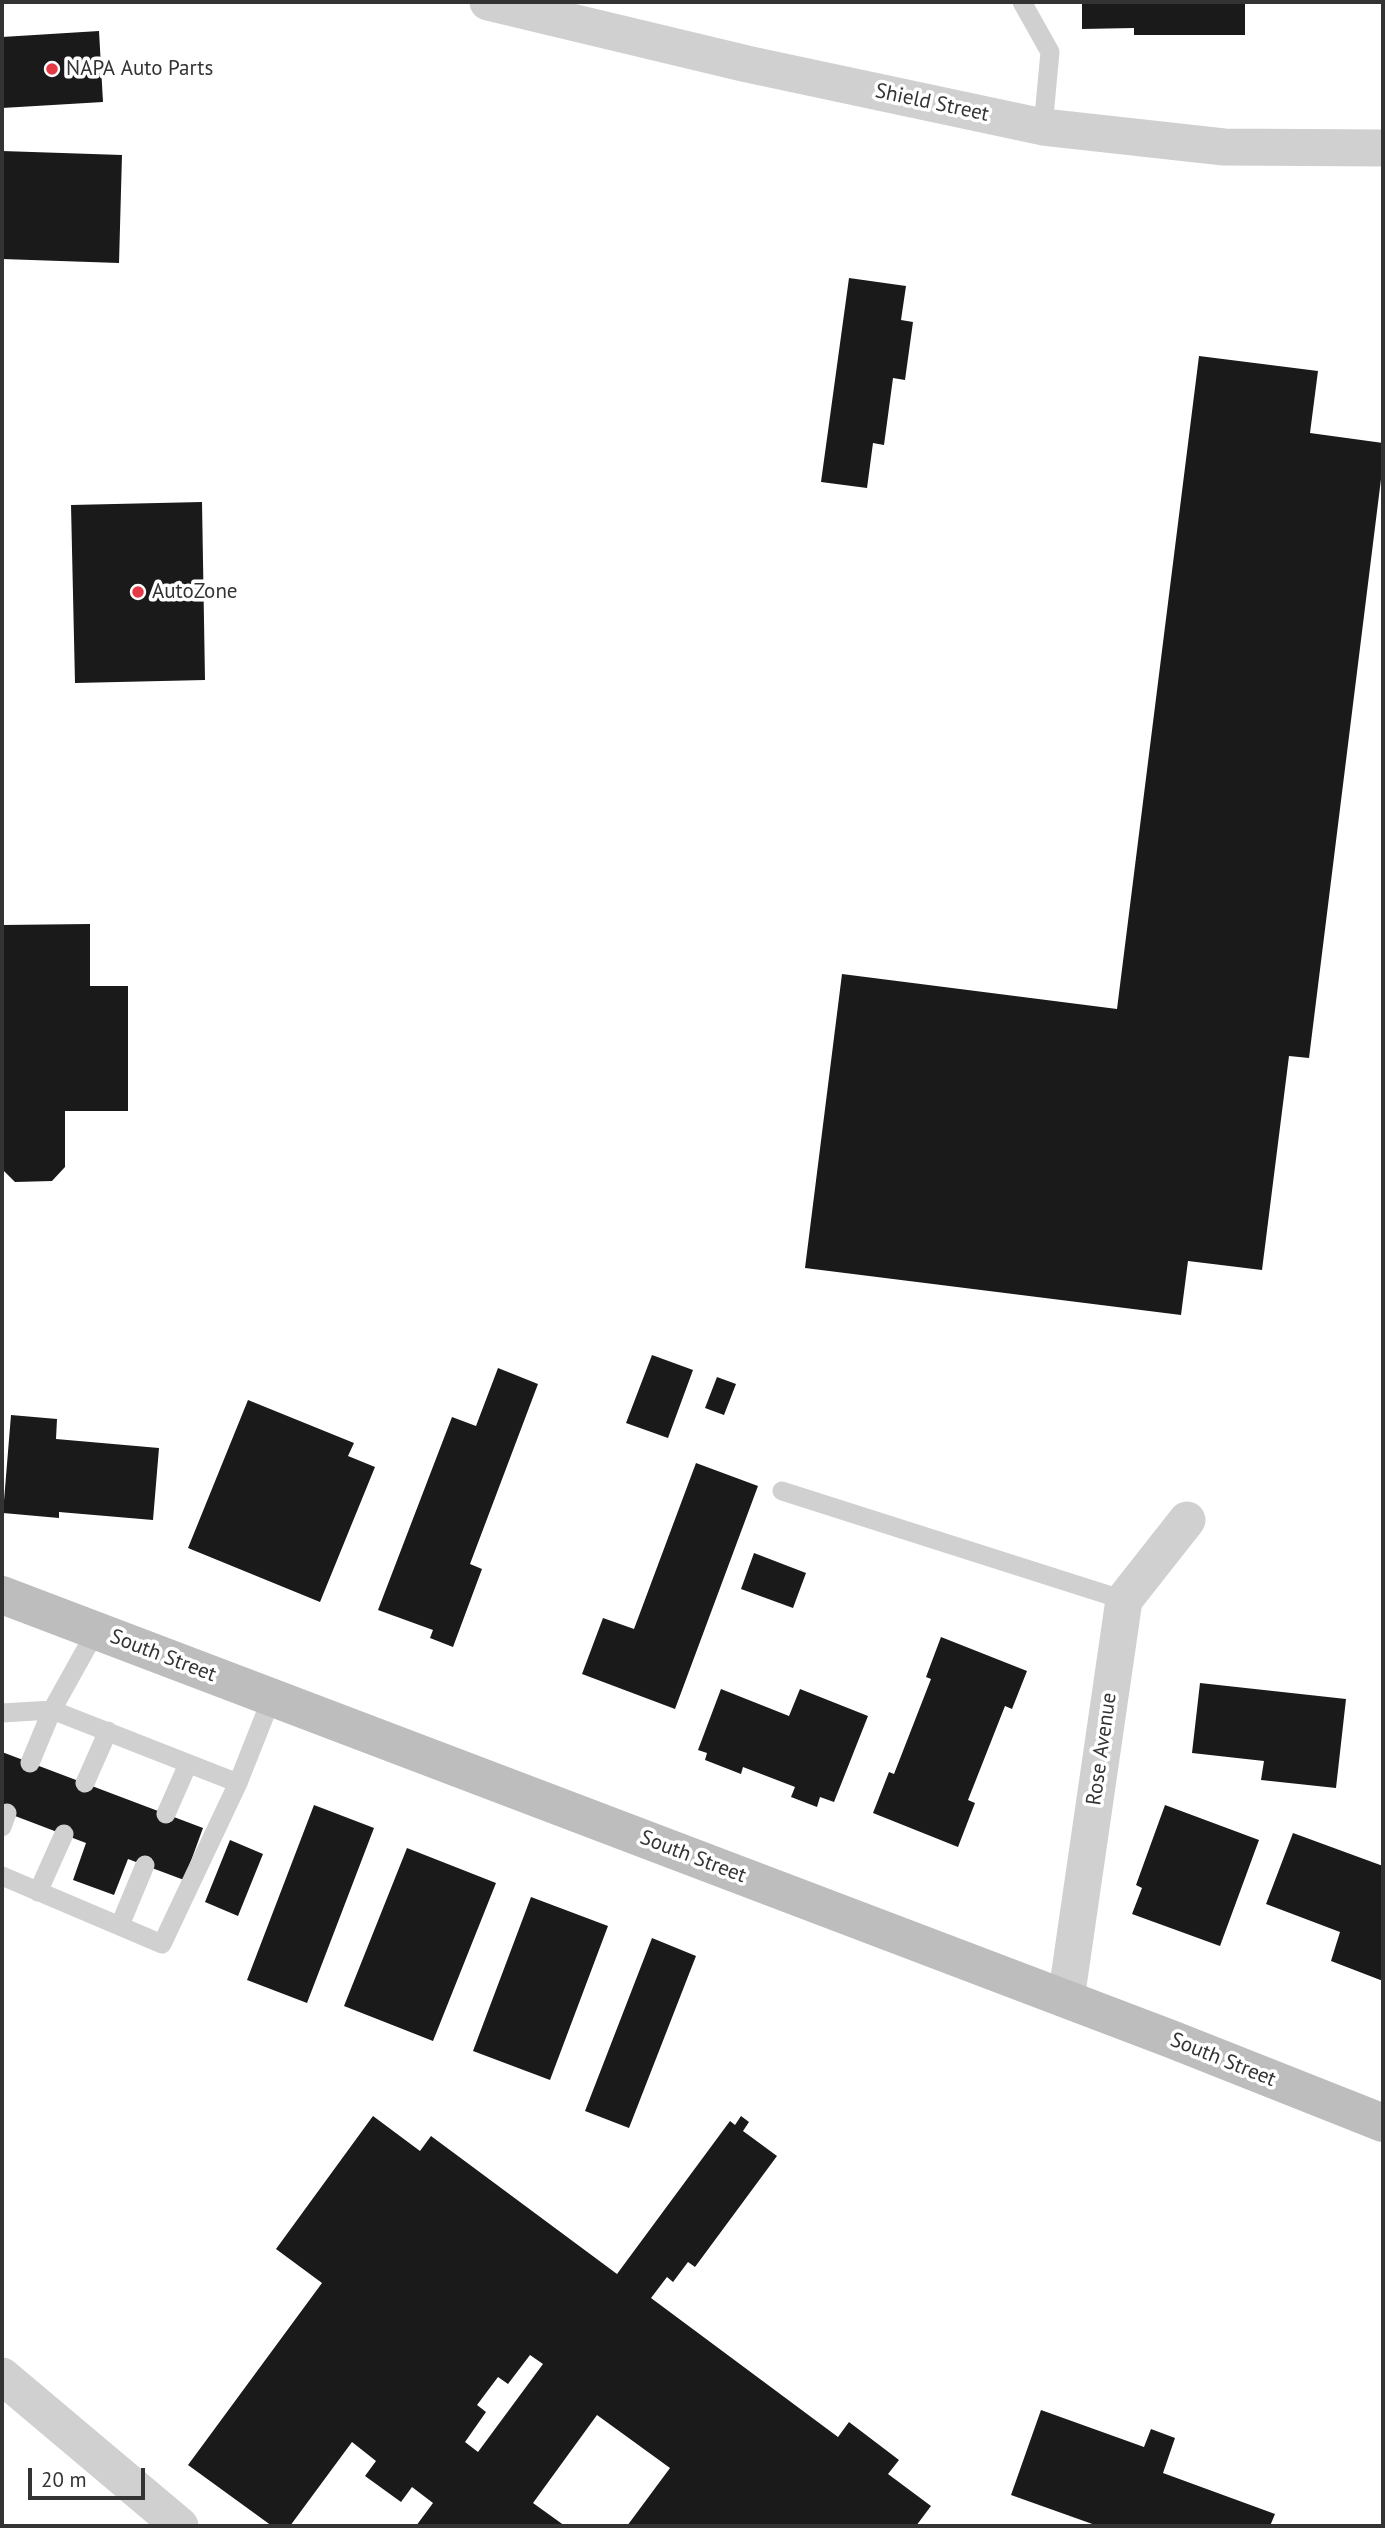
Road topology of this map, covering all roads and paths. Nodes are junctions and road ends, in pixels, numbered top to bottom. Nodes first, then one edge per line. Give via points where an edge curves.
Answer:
1 (488, 2) edge
2 (1022, 2) edge
3 (1042, 127) junction
4 (1383, 148) edge
5 (782, 1492) dead end
6 (1187, 1520) dead end
7 (2, 1595) edge
8 (1124, 1600) junction
9 (96, 1630) junction
10 (272, 1697) junction
11 (52, 1710) junction
12 (2, 1713) edge
13 (108, 1731) junction
14 (30, 1763) dead end
15 (188, 1764) junction
16 (85, 1783) dead end
17 (238, 1783) junction
18 (166, 1814) dead end
19 (64, 1834) dead end
20 (145, 1865) dead end
21 (2, 1876) edge
22 (38, 1892) junction
23 (120, 1925) junction
24 (1066, 1999) junction
25 (1383, 2123) edge
26 (2, 2376) edge
27 (180, 2526) edge

1 - 3 street, Shield Street
2 - 3 lane via 1050,52
3 - 4 street, Shield Street via 1224,147
5 - 8 lane
6 - 8 street, Rose Avenue
7 - 9 street, South Street
8 - 24 street, Rose Avenue
9 - 10 street, South Street
9 - 11 lane
10 - 17 lane
10 - 24 street, South Street
11 - 12 lane
11 - 13 lane
11 - 14 lane
13 - 15 lane
13 - 16 lane
15 - 17 lane
15 - 18 lane
17 - 23 lane via 162,1944
19 - 22 lane
20 - 23 lane
21 - 22 lane
22 - 23 lane
24 - 25 street, South Street
26 - 27 street

